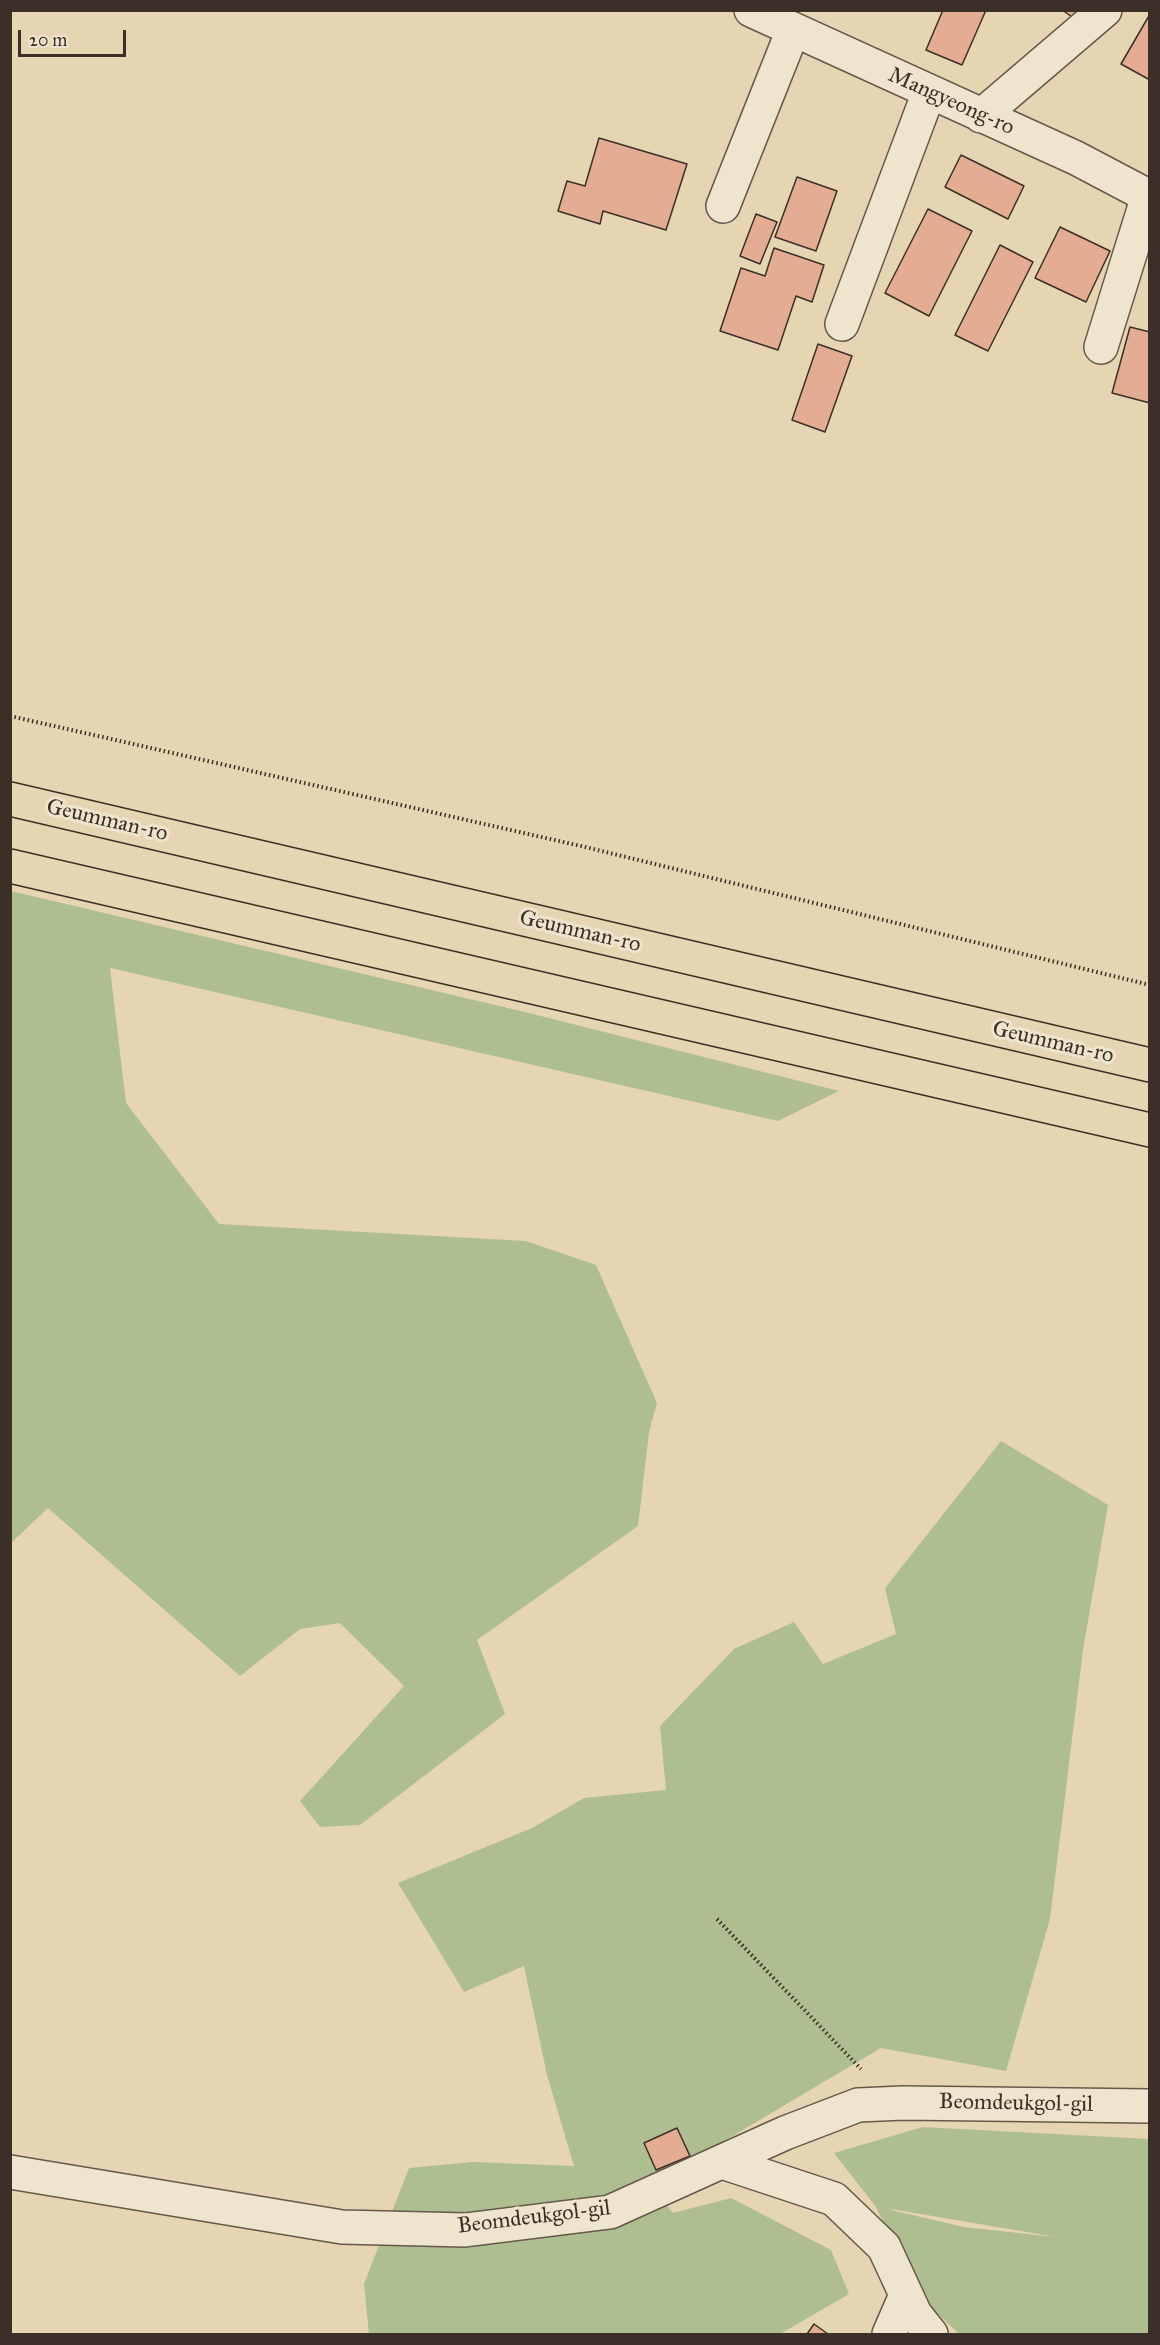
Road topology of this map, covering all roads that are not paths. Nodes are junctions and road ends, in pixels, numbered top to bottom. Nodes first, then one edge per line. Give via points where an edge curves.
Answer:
1 (751, 10) edge
2 (1105, 10) edge
3 (793, 30) junction
4 (929, 92) junction
5 (981, 116) junction
6 (1149, 196) edge
7 (723, 206) dead end
8 (842, 324) dead end
9 (1101, 347) dead end
10 (10, 799) edge
11 (10, 866) edge
12 (1149, 1065) edge
13 (1149, 1131) edge
14 (1149, 2106) edge
15 (722, 2162) junction
16 (10, 2172) edge
17 (906, 2295) junction
18 (889, 2334) edge
19 (931, 2334) edge

1 - 3 street, Mangyeong-ro
2 - 5 street
3 - 4 street, Mangyeong-ro
3 - 7 street
4 - 5 street, Mangyeong-ro
4 - 8 street
5 - 6 street, Mangyeong-ro
6 - 9 street
10 - 12 highway, Geumman-ro
11 - 13 highway
14 - 15 street, Beomdeukgol-gil via 858,2105
15 - 16 street, Beomdeukgol-gil via 610,2212 465,2230 342,2227
15 - 17 street via 834,2199 884,2247
17 - 18 street
17 - 19 street

